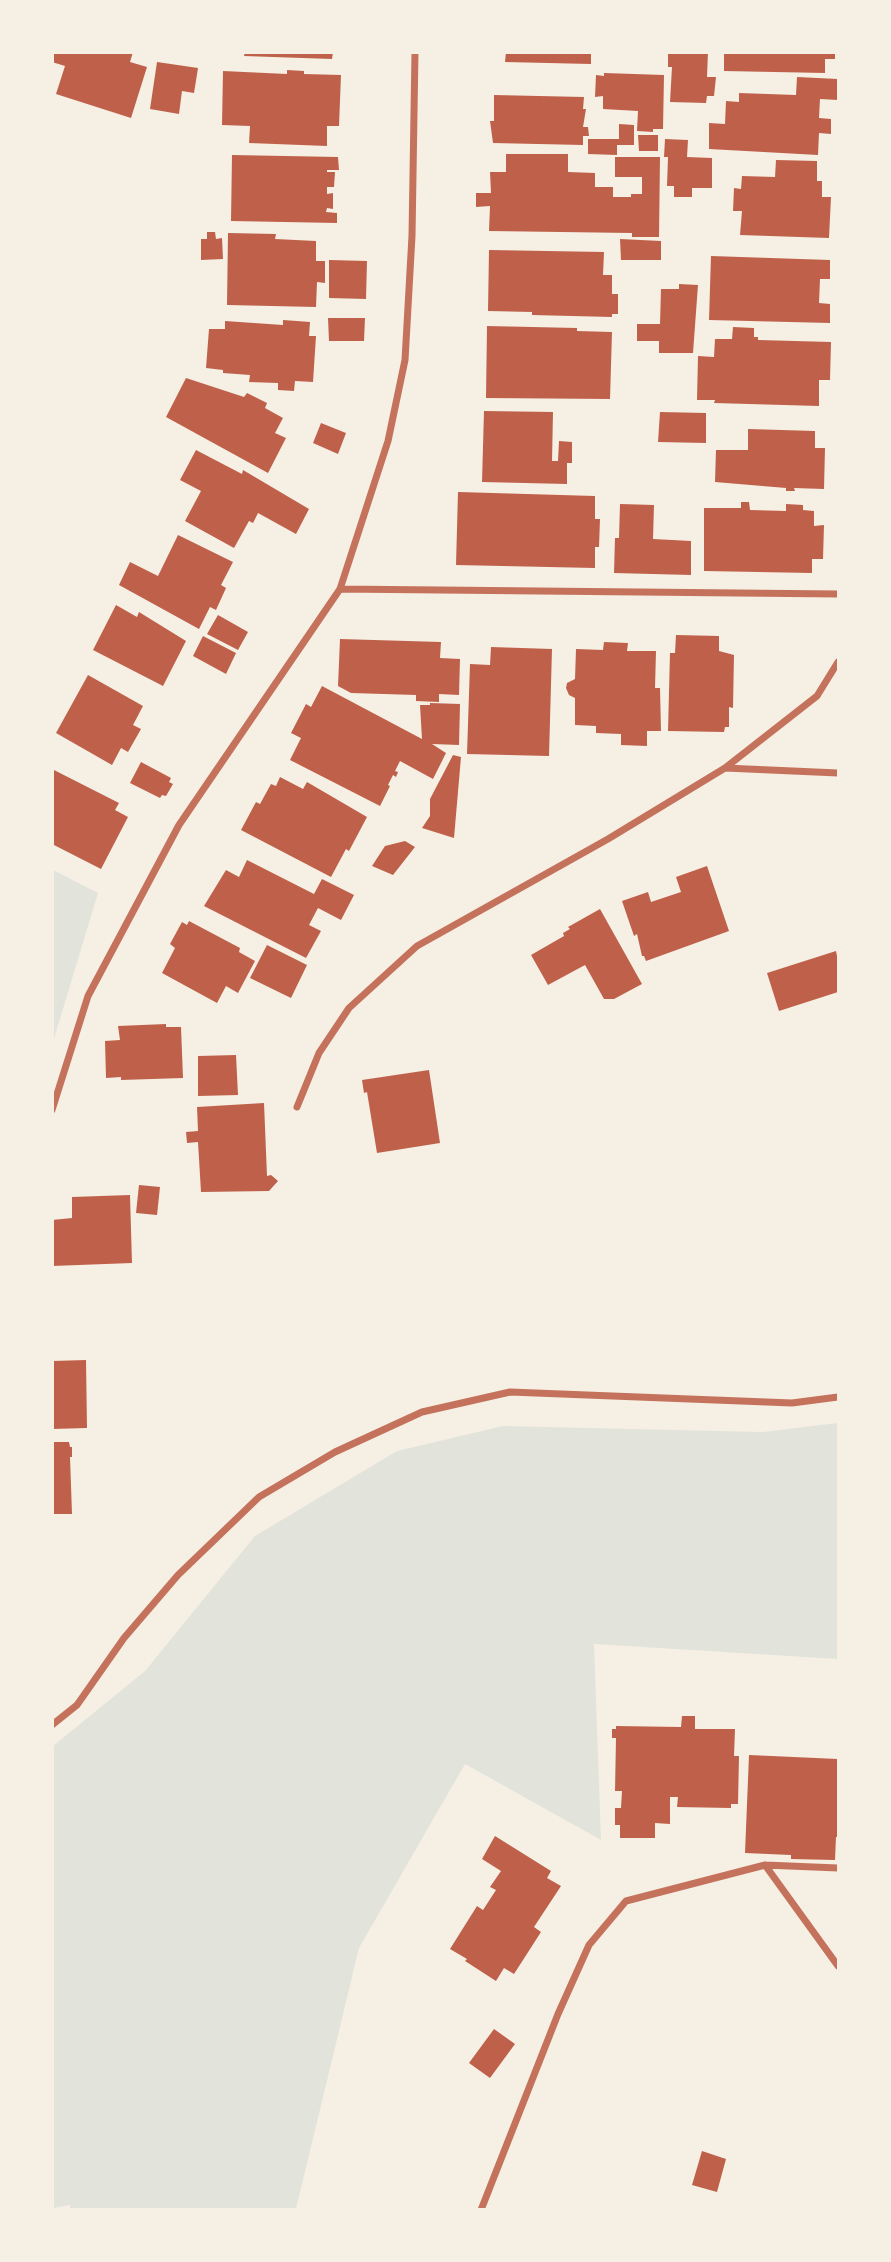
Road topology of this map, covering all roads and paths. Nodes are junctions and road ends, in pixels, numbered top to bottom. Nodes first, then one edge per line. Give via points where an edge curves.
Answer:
1 (415, 52) edge
2 (340, 589) junction
3 (838, 594) edge
4 (838, 662) edge
5 (725, 768) junction
6 (838, 773) edge
7 (298, 1107) dead end
8 (52, 1110) edge
9 (838, 1397) edge
10 (52, 1725) edge
11 (765, 1865) junction
12 (838, 1868) edge
13 (838, 1966) edge
14 (481, 2210) edge

1 - 2 street via 405,360 388,441
2 - 3 street
2 - 8 street via 179,825 88,996
4 - 5 street via 817,696
5 - 6 street
5 - 7 street via 417,946 349,1008 319,1053
9 - 10 street via 792,1403 510,1392 422,1412 335,1452 259,1497 178,1575 124,1638 77,1705
11 - 12 street
11 - 13 street
11 - 14 street via 626,1901 589,1945

